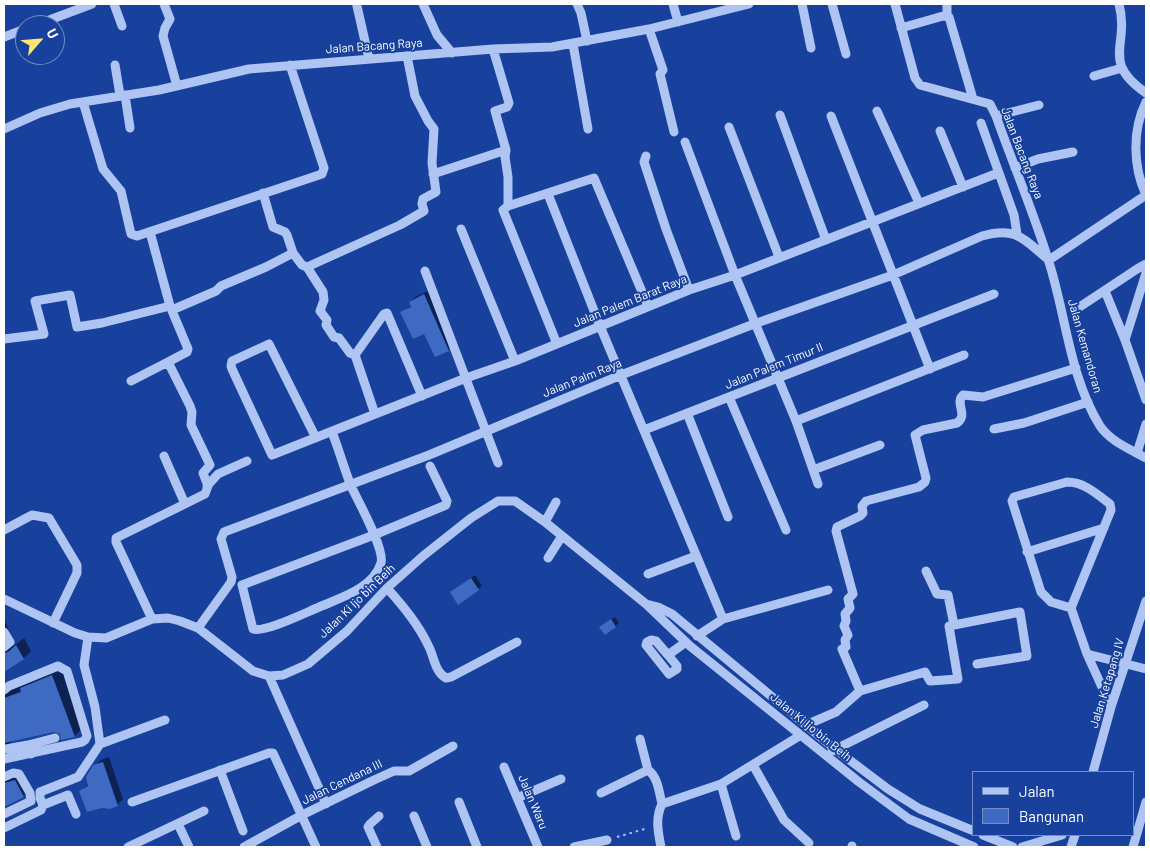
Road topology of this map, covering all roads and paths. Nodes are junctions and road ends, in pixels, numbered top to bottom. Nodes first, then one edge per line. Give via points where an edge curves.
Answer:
1 (92, 4) edge
2 (114, 4) edge
3 (164, 4) edge
4 (423, 4) edge
5 (577, 4) edge
6 (673, 4) edge
7 (749, 4) edge
8 (802, 4) edge
9 (832, 4) edge
10 (895, 4) edge
11 (947, 4) edge
12 (1119, 4) edge
13 (357, 6) dead end
14 (726, 6) edge
15 (63, 15) edge
16 (947, 16) junction
17 (678, 22) junction
18 (122, 26) dead end
19 (901, 28) junction
20 (650, 29) junction
21 (588, 41) junction
22 (573, 44) junction
23 (811, 48) dead end
24 (493, 49) junction
25 (452, 53) junction
26 (846, 54) dead end
27 (407, 56) junction
28 (369, 59) junction
29 (115, 65) dead end
30 (290, 65) junction
31 (1122, 68) junction
32 (1094, 76) dead end
33 (177, 86) junction
34 (1146, 93) edge
35 (122, 95) junction
36 (973, 99) junction
37 (83, 102) junction
38 (1146, 102) edge
39 (1039, 105) dead end
40 (877, 111) dead end
41 (780, 115) dead end
42 (831, 116) dead end
43 (996, 116) junction
44 (981, 123) dead end
45 (729, 127) dead end
46 (130, 128) dead end
47 (4, 129) edge
48 (588, 129) dead end
49 (940, 131) dead end
50 (674, 132) dead end
51 (685, 142) dead end
52 (506, 150) junction
53 (1073, 152) dead end
54 (646, 156) dead end
55 (1015, 168) junction
56 (998, 173) junction
57 (433, 174) junction
58 (1142, 174) edge
59 (963, 186) junction
60 (263, 194) junction
61 (548, 194) junction
62 (1146, 195) edge
63 (919, 203) junction
64 (508, 206) junction
65 (1034, 218) joint
66 (872, 222) junction
67 (461, 229) dead end
68 (150, 232) junction
69 (1017, 234) junction
70 (826, 240) junction
71 (293, 252) junction
72 (779, 257) junction
73 (1048, 260) junction
74 (1146, 264) edge
75 (307, 267) junction
76 (425, 272) dead end
77 (1146, 273) edge
78 (735, 275) junction
79 (892, 275) junction
80 (689, 290) junction
81 (1105, 291) junction
82 (994, 294) dead end
83 (648, 306) junction
84 (171, 308) junction
85 (1076, 310) dead end
86 (754, 324) junction
87 (912, 325) junction
88 (600, 326) junction
89 (4, 340) edge
90 (1125, 340) junction
91 (557, 344) junction
92 (355, 355) junction
93 (964, 355) dead end
94 (515, 361) junction
95 (168, 362) junction
96 (1076, 368) junction
97 (930, 369) junction
98 (621, 375) junction
99 (777, 377) junction
100 (466, 378) junction
101 (131, 381) dead end
102 (422, 396) junction
103 (729, 397) junction
104 (1146, 400) edge
105 (1088, 402) junction
106 (687, 413) junction
107 (375, 414) junction
108 (796, 421) junction
109 (1146, 424) edge
110 (994, 429) dead end
111 (644, 430) junction
112 (485, 431) junction
113 (332, 432) junction
114 (316, 438) junction
115 (880, 445) dead end
116 (1137, 453) junction
117 (164, 456) dead end
118 (1146, 458) edge
119 (247, 461) dead end
120 (498, 463) dead end
121 (430, 466) dead end
122 (813, 470) junction
123 (818, 484) dead end
124 (351, 485) junction
125 (207, 486) junction
126 (556, 502) dead end
127 (185, 504) junction
128 (728, 517) dead end
129 (545, 522) junction
130 (1104, 528) junction
131 (4, 530) edge
132 (786, 530) dead end
133 (374, 535) junction
134 (562, 536) junction
135 (1027, 552) junction
136 (696, 556) junction
137 (548, 558) dead end
138 (926, 571) dead end
139 (648, 574) dead end
140 (387, 588) junction
141 (828, 590) dead end
142 (4, 598) edge
143 (1146, 601) edge
144 (646, 604) junction
145 (1071, 608) junction
146 (152, 619) junction
147 (723, 619) junction
148 (53, 622) junction
149 (954, 625) junction
150 (198, 628) junction
151 (4, 632) edge
152 (697, 636) junction
153 (88, 637) junction
154 (518, 642) dead end
155 (686, 642) junction
156 (4, 647) edge
157 (1087, 654) junction
158 (668, 655) dead end
159 (977, 664) dead end
160 (1125, 664) junction
161 (1146, 669) edge
162 (269, 676) junction
163 (4, 690) edge
164 (860, 691) junction
165 (924, 705) dead end
166 (1111, 707) junction
167 (165, 720) dead end
168 (806, 725) junction
169 (800, 735) junction
170 (55, 738) dead end
171 (640, 739) dead end
172 (82, 742) junction
173 (100, 744) junction
174 (453, 746) dead end
175 (6, 749) dead end
176 (30, 749) junction
177 (835, 749) junction
178 (70, 751) dead end
179 (827, 756) junction
180 (4, 759) edge
181 (753, 765) junction
182 (504, 767) dead end
183 (220, 770) junction
184 (648, 770) junction
185 (1093, 771) edge
186 (4, 777) edge
187 (561, 779) dead end
188 (721, 784) junction
189 (601, 793) dead end
190 (517, 798) junction
191 (132, 802) dead end
192 (459, 802) dead end
193 (1146, 802) edge
194 (326, 804) junction
195 (662, 804) junction
196 (43, 805) junction
197 (204, 811) dead end
198 (4, 814) edge
199 (76, 814) dead end
200 (1144, 814) edge
201 (302, 815) junction
202 (379, 816) dead end
203 (414, 816) dead end
204 (178, 824) junction
205 (656, 826) junction
206 (4, 828) edge
207 (243, 830) dead end
208 (972, 830) edge
209 (736, 836) dead end
210 (986, 836) edge
211 (1059, 836) edge
212 (608, 840) joint
213 (809, 843) dead end
214 (957, 844) edge
215 (128, 847) edge
216 (190, 847) edge
217 (244, 847) edge
218 (316, 847) edge
219 (377, 847) edge
220 (427, 847) edge
221 (477, 847) edge
222 (538, 847) edge
223 (574, 847) edge
224 (661, 847) edge
225 (974, 847) edge
226 (1013, 847) edge
227 (1022, 847) edge
228 (1133, 847) edge

1 - 15 street
2 - 18 street
3 - 33 street via 170,19 163,36
4 - 25 street via 437,35
5 - 21 street
6 - 17 street
7 - 14 street, Jalan Bacang Raya
8 - 23 street
9 - 26 street
10 - 19 street, Jalan Bacang Raya
11 - 16 street
12 - 31 street via 1122,30 1118,57
13 - 28 street
14 - 17 street, Jalan Bacang Raya
16 - 19 street
16 - 36 street
17 - 20 street, Jalan Bacang Raya
19 - 36 street, Jalan Bacang Raya via 915,78 920,85
20 - 21 street, Jalan Bacang Raya
20 - 50 street via 663,70 660,74
21 - 22 street, Jalan Bacang Raya
22 - 24 street, Jalan Bacang Raya
22 - 48 street
24 - 25 street, Jalan Bacang Raya
24 - 52 street via 509,103 495,111
25 - 27 street, Jalan Bacang Raya
27 - 28 street, Jalan Bacang Raya
27 - 57 street via 415,96 434,129
28 - 30 street, Jalan Bacang Raya
29 - 35 street
30 - 33 street, Jalan Bacang Raya via 249,69
30 - 60 street via 324,170 320,175
31 - 32 street
31 - 34 street
33 - 35 street, Jalan Bacang Raya
35 - 37 street, Jalan Bacang Raya
35 - 46 street
36 - 43 street, Jalan Bacang Raya via 990,104
37 - 47 street, Jalan Bacang Raya via 40,113
37 - 68 street via 103,169 121,191 131,234 137,236
38 - 58 street via 1137,135
39 - 43 street
40 - 63 street
41 - 70 street
42 - 66 street
43 - 55 street, Jalan Bacang Raya
44 - 56 street
45 - 72 street
49 - 59 street
51 - 78 street
52 - 57 street
52 - 64 street
53 - 55 street via 1038,159
54 - 80 street via 644,165
55 - 65 street, Jalan Bacang Raya
56 - 59 street, Jalan Palem Barat Raya
56 - 69 street via 1014,215
57 - 75 street via 436,192 423,200 424,211
58 - 62 street
59 - 63 street, Jalan Palem Barat Raya
60 - 68 street
60 - 71 street via 271,223 287,235
61 - 64 street
61 - 83 street via 596,180
61 - 88 street
62 - 73 street
63 - 66 street, Jalan Palem Barat Raya
64 - 91 street via 503,210
65 - 73 street, Jalan Kemandoran
66 - 70 street, Jalan Palem Barat Raya
66 - 79 street
67 - 94 street
68 - 84 street
69 - 73 street
69 - 79 street, Jalan Palm Raya via 997,232 982,236
70 - 72 street, Jalan Palem Barat Raya
71 - 75 street via 302,266
71 - 84 street via 216,291
72 - 78 street, Jalan Palem Barat Raya
73 - 96 street, Jalan Kemandoran
74 - 81 street
75 - 92 street via 323,292 320,311 327,320 326,325 334,337
76 - 100 street
77 - 90 street
78 - 80 street, Jalan Palem Barat Raya
78 - 86 street
79 - 86 street, Jalan Palm Raya
79 - 87 street
80 - 83 street, Jalan Palem Barat Raya
81 - 85 street
81 - 90 street
82 - 87 street, Jalan Palem Timur II
83 - 88 street, Jalan Palem Barat Raya
84 - 89 street via 77,327 70,295 35,301 44,334
84 - 95 street via 188,351
86 - 98 street, Jalan Palm Raya
86 - 99 street
87 - 97 street
87 - 99 street, Jalan Palem Timur II
88 - 91 street, Jalan Palem Barat Raya
88 - 98 street
90 - 104 street
91 - 94 street, Jalan Palem Barat Raya
92 - 102 street via 387,313
92 - 107 street
93 - 97 street
94 - 100 street, Jalan Palem Barat Raya
95 - 101 street
95 - 125 street via 190,406 192,429 209,463 203,473
96 - 105 street, Jalan Kemandoran
96 - 164 street via 983,397 961,396 963,417 958,423 923,430 915,435 926,478 923,484 866,501 860,516 837,527 853,594 848,599 850,608 845,614 844,626 848,635 846,647 842,649
97 - 108 street
98 - 111 street
98 - 112 street, Jalan Palm Raya
99 - 103 street, Jalan Palem Timur II
99 - 108 street
100 - 102 street, Jalan Palem Barat Raya
100 - 112 street
102 - 107 street, Jalan Palem Barat Raya
103 - 106 street, Jalan Palem Timur II
103 - 132 street
105 - 110 street via 1024,423
105 - 116 street, Jalan Kemandoran via 1111,438
106 - 111 street, Jalan Palem Timur II
106 - 128 street
107 - 113 street, Jalan Palem Barat Raya
108 - 122 street
109 - 116 street
111 - 136 street
112 - 120 street
112 - 124 street, Jalan Palm Raya
113 - 114 street, Jalan Palem Barat Raya
113 - 124 street
114 - 114 street, Jalan Palem Barat Raya via 269,344 234,359 232,369 272,455
115 - 122 street
116 - 118 street, Jalan Kemandoran
117 - 127 street
119 - 125 street via 218,474
121 - 133 street via 446,505
122 - 123 street
124 - 133 street
124 - 150 street, Jalan Palm Raya via 224,532 220,539 231,582
125 - 127 street via 205,494
126 - 129 street
127 - 146 street via 116,538
129 - 134 street, Jalan Ki Ijo bin Beih
129 - 140 street, Jalan Ki Ijo bin Beih via 515,501 498,501 449,535
130 - 135 street
130 - 135 street via 1110,504 1083,485 1075,482 1057,484 1012,501
130 - 145 street
131 - 148 street via 32,515 49,518 77,565 77,573
133 - 133 street via 242,585 253,629 260,630 298,616 354,591 370,580 381,564
134 - 137 street
134 - 144 street, Jalan Ki Ijo bin Beih
135 - 145 street via 1044,597
136 - 139 street
136 - 147 street
138 - 149 street via 937,594 948,595
140 - 154 street via 419,628 437,667 446,678
140 - 162 street, Jalan Ki Ijo bin Beih via 347,631 308,664 283,675
141 - 147 street
142 - 148 street
143 - 160 street, Jalan Ketapang IV
144 - 152 street, Jalan Ki Ijo bin Beih via 672,614
144 - 155 street, Jalan Ki Ijo bin Beih
145 - 157 street
146 - 150 street via 168,618
146 - 153 street via 106,638
147 - 152 street
148 - 153 street
149 - 159 street via 1020,612 1027,656
149 - 164 street via 949,626 958,679 930,681 925,672
150 - 162 street via 253,671
151 - 156 street via 10,642
152 - 168 street, Jalan Ki Ijo bin Beih
153 - 173 street via 84,665
155 - 158 street
155 - 169 street, Jalan Ki Ijo bin Beih
157 - 160 street
157 - 166 street
160 - 161 street
160 - 166 street, Jalan Ketapang IV
162 - 194 street
163 - 172 street via 58,666 62,668 67,672 87,736
164 - 168 street via 836,712
165 - 177 street
166 - 185 street, Jalan Ketapang IV
167 - 173 street
168 - 177 street, Jalan Ki Ijo bin Beih
169 - 179 street, Jalan Ki Ijo bin Beih
169 - 181 street
170 - 176 street
171 - 184 street
172 - 176 street
172 - 178 street via 88,746
173 - 196 street via 78,777 40,792
174 - 194 street, Jalan Cendana III via 409,771 393,771
175 - 176 street
176 - 180 street
177 - 179 street
177 - 208 street, Jalan Ki Ijo bin Beih via 920,809
179 - 214 street, Jalan Ki Ijo bin Beih via 909,819
181 - 188 street
181 - 213 street via 784,820
182 - 190 street, Jalan Waru
183 - 191 street
183 - 201 street via 273,753
183 - 207 street
184 - 189 street
184 - 195 street via 656,779
186 - 198 street via 20,774 31,801
187 - 190 street
188 - 195 street
188 - 209 street
190 - 222 street, Jalan Waru
192 - 221 street
193 - 200 street
194 - 201 street, Jalan Cendana III
195 - 205 street
196 - 199 street via 68,795
196 - 206 street via 38,812
197 - 204 street
200 - 228 street
201 - 217 street, Jalan Cendana III
201 - 218 street
202 - 219 street via 368,827
203 - 220 street
204 - 215 street
204 - 216 street
205 - 212 path
205 - 224 street
210 - 226 street
211 - 227 street
212 - 223 street
214 - 225 street, Jalan Ki Ijo bin Beih

